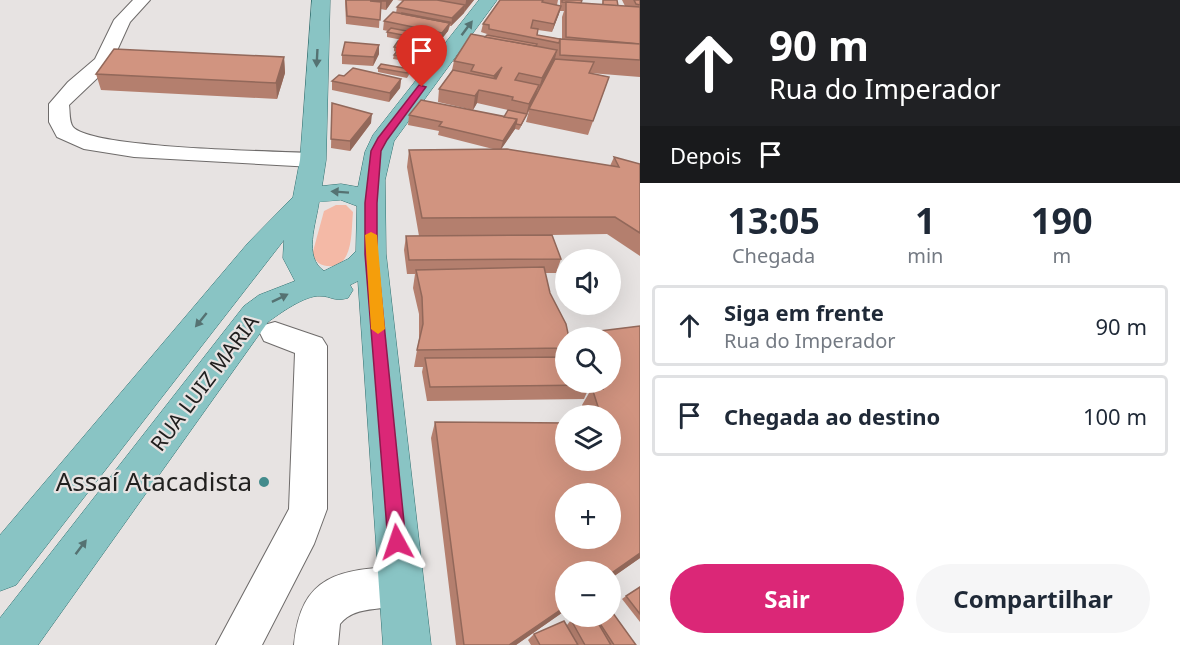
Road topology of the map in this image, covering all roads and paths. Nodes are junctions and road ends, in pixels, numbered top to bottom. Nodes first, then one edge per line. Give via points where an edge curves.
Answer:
1 (142, 0) edge
2 (321, 0) edge
3 (488, 0) edge
4 (313, 160) junction
5 (308, 197) junction
6 (371, 203) junction
7 (371, 254) junction
8 (319, 283) junction
9 (377, 317) junction
10 (274, 333) dead end
11 (0, 569) edge
12 (54, 584) junction
13 (401, 587) junction
14 (9, 645) edge
15 (36, 645) edge
16 (238, 645) edge
17 (316, 645) edge
18 (407, 645) edge

1 - 4 lane via 122,20 104,63 59,104 65,132 84,142 134,150
2 -> 4 main road
6 -> 3 main road via 376,151 382,140
4 - 5 main road
6 -> 5 main road via 347,192 322,192
5 - 8 main road via 297,249 298,263
5 -> 11 main road, RUA LUIZ MARIA via 258,250
6 - 7 main road
7 - 8 main road, RUA LUIZ MARIA via 352,273
7 - 9 main road
8 - 9 main road via 355,298
12 -> 8 main road, RUA LUIZ MARIA via 256,314 282,296
9 - 13 main road
10 - 16 lane via 311,346 308,509
12 - 14 main road, RUA LUIZ MARIA
12 - 15 lane via 55,612
13 - 17 lane via 350,590 336,597 319,620
13 - 18 main road

